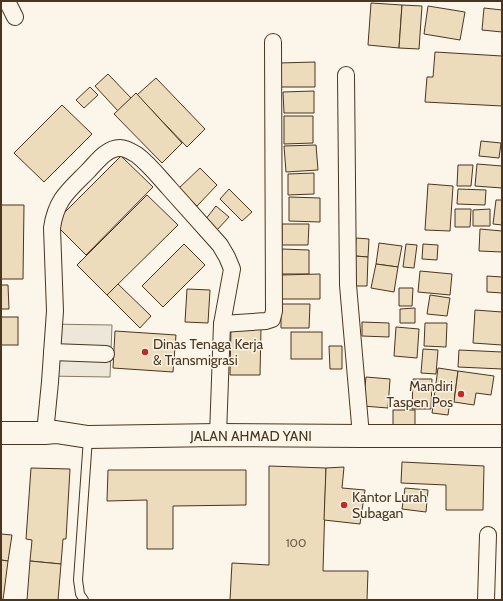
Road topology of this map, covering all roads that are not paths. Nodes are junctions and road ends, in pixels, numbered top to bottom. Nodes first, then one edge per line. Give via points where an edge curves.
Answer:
1 (7, 1) edge
2 (15, 17) dead end
3 (273, 42) dead end
4 (346, 75) dead end
5 (222, 324) junction
6 (52, 352) junction
7 (106, 354) dead end
8 (1, 433) edge
9 (45, 433) junction
10 (218, 435) junction
11 (361, 436) junction
12 (502, 436) edge
13 (88, 437) junction
14 (488, 535) dead end
15 (84, 600) edge
16 (486, 600) edge

1 - 2 street
3 - 5 street via 274,311 272,319 266,321
4 - 11 street via 348,285
5 - 6 street via 232,269 220,245 137,155 116,148 106,153 66,194 56,208 52,228
5 - 10 street
6 - 7 street
6 - 9 street
8 - 9 highway, JALAN AHMAD YANI
9 - 13 highway, JALAN AHMAD YANI via 56,432
10 - 11 highway, JALAN AHMAD YANI
10 - 13 highway, JALAN AHMAD YANI
11 - 12 highway, JALAN AHMAD YANI
13 - 15 lane via 78,580 80,594
14 - 16 street

